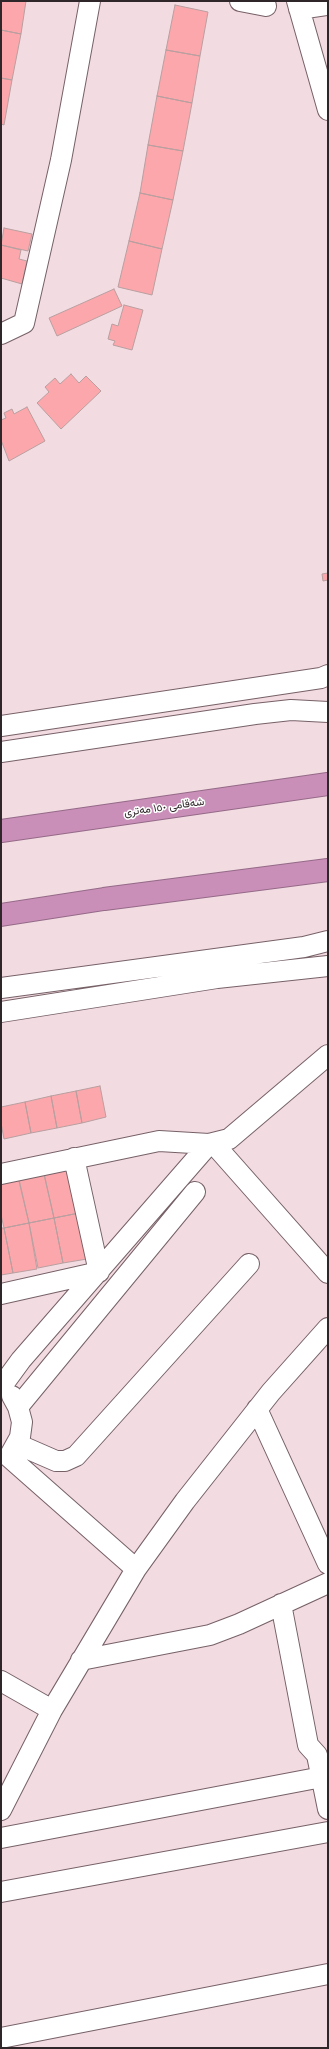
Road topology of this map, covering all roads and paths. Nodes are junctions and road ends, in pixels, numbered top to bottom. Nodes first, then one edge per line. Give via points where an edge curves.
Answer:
1 (90, 1) edge
2 (240, 1) edge
3 (298, 5) edge
4 (266, 6) dead end
5 (326, 6) edge
6 (328, 110) edge
7 (1, 334) edge
8 (328, 676) edge
9 (328, 712) edge
10 (1, 726) edge
11 (1, 752) edge
12 (328, 784) edge
13 (1, 831) edge
14 (328, 870) edge
15 (1, 915) edge
16 (328, 941) edge
17 (328, 966) edge
18 (1, 988) edge
19 (1, 1012) edge
20 (328, 1055) edge
21 (211, 1144) junction
22 (74, 1158) junction
23 (1, 1174) edge
24 (195, 1192) dead end
25 (249, 1264) dead end
26 (99, 1272) junction
27 (328, 1273) edge
28 (1, 1294) edge
29 (328, 1328) edge
30 (2, 1385) edge
31 (18, 1407) junction
32 (257, 1409) junction
33 (9, 1455) edge
34 (328, 1564) edge
35 (136, 1569) junction
36 (328, 1585) edge
37 (281, 1604) junction
38 (81, 1660) junction
39 (1, 1681) edge
40 (52, 1710) junction
41 (323, 1753) edge
42 (322, 1777) junction
43 (4, 1798) edge
44 (328, 1809) edge
45 (328, 1832) edge
46 (1, 1838) edge
47 (1, 1892) edge
48 (328, 1974) edge
49 (1, 2038) edge

1 - 7 street via 61,160 24,323
2 - 4 street
3 - 5 street
3 - 6 street
8 - 10 street
9 - 11 street via 291,710 255,714
12 - 13 highway, شەقامی ١٥٠ مەتری
14 - 15 highway
16 - 18 street via 304,947
17 - 19 street via 217,978
20 - 21 street via 229,1139
21 - 22 street via 159,1141
21 - 26 street
21 - 27 street
22 - 23 street
22 - 26 street
24 - 31 street
25 - 33 street via 76,1456 65,1461 56,1461
26 - 28 street
26 - 30 street
29 - 32 street
30 - 31 street
31 - 33 street via 22,1422
32 - 34 street
32 - 35 street
33 - 35 street
35 - 38 street
36 - 37 street
37 - 38 street via 210,1635
37 - 41 street via 308,1745
38 - 40 street
39 - 40 street
40 - 43 street
41 - 42 street
42 - 44 street
42 - 46 street
45 - 47 street
48 - 49 street

